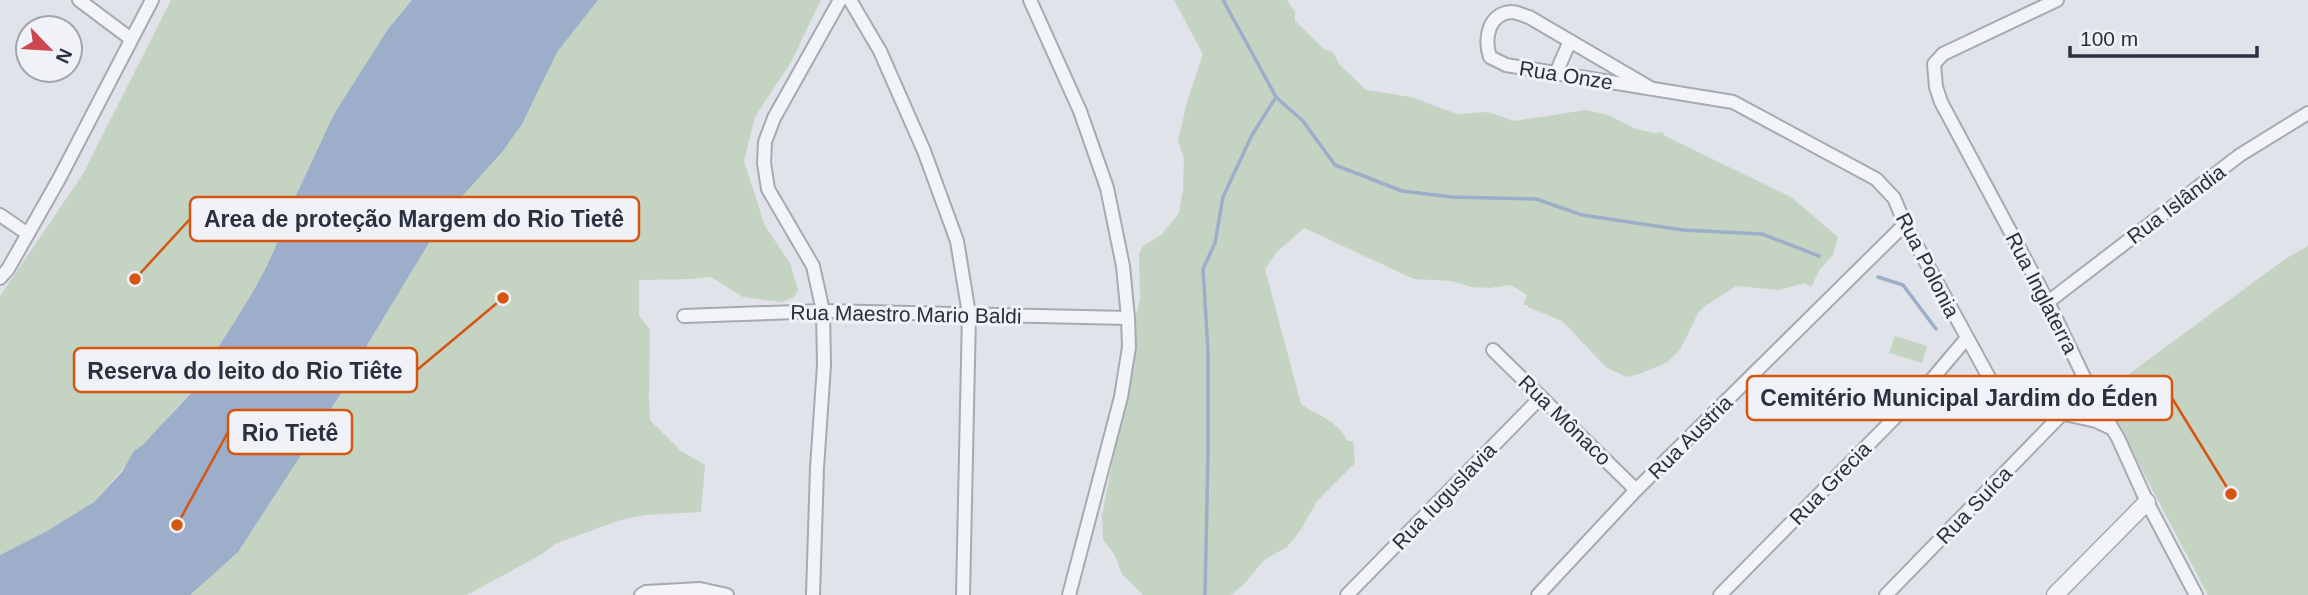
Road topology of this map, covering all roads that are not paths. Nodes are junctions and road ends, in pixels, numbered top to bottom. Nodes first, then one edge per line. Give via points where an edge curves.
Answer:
1 (79, 0) edge
2 (152, 0) edge
3 (840, 0) edge
4 (850, 0) edge
5 (1030, 0) edge
6 (2057, 0) edge
7 (131, 39) junction
8 (1570, 41) junction
9 (1556, 73) junction
10 (1652, 89) junction
11 (1733, 102) joint
12 (2308, 113) edge
13 (0, 215) edge
14 (1905, 224) junction
15 (28, 234) junction
16 (0, 278) edge
17 (2048, 302) junction
18 (824, 311) junction
19 (969, 314) junction
20 (684, 316) dead end
21 (1128, 318) junction
22 (1966, 339) junction
23 (1493, 351) dead end
24 (1928, 384) junction
25 (1541, 397) junction
26 (2007, 401) junction
27 (2062, 414) junction
28 (2109, 427) junction
29 (1636, 490) junction
30 (2147, 502) junction
31 (640, 595) edge
32 (727, 595) edge
33 (813, 595) edge
34 (963, 595) edge
35 (1069, 595) edge
36 (1347, 595) edge
37 (1538, 595) edge
38 (1720, 595) edge
39 (1886, 595) edge
40 (2055, 595) edge
41 (2196, 595) edge

1 - 7 street
2 - 7 street
3 - 18 street via 765,142 768,189 813,266
4 - 19 street via 880,51 924,151 957,241
5 - 21 street via 1080,110 1107,188
6 - 17 street, Rua Inglaterra via 1956,47 1934,64 1941,102
7 - 15 street
8 - 9 street
8 - 9 street, Rua Onze via 1511,12 1497,17 1488,31 1490,57 1506,65
8 - 10 street, Rua Onze
9 - 10 street, Rua Onze
10 - 11 street, Rua Onze
11 - 14 street, Rua Polonia via 1876,179 1895,198
12 - 17 street, Rua Islândia via 2240,155
13 - 15 street
14 - 22 street, Rua Polonia
14 - 29 street, Rua Austria
15 - 16 street
17 - 28 street, Rua Inglaterra
18 - 19 street, Rua Maestro Mario Baldi
18 - 20 street, Rua Maestro Mario Baldi
18 - 33 street
19 - 21 street, Rua Maestro Mario Baldi
19 - 34 street
21 - 35 street via 1129,347 1121,397
22 - 24 street, Rua Grecia
22 - 26 street, Rua Polonia via 1992,385
23 - 25 street, Rua Mônaco
24 - 26 street
24 - 38 street, Rua Grecia
25 - 29 street, Rua Mônaco
25 - 36 street, Rua Iuguslavia
26 - 27 street
27 - 28 street
27 - 39 street, Rua Suíca
28 - 30 street, Rua Inglaterra
29 - 37 street, Rua Austria
30 - 40 street
30 - 41 street, Rua Inglaterra
31 - 32 street via 700,589

